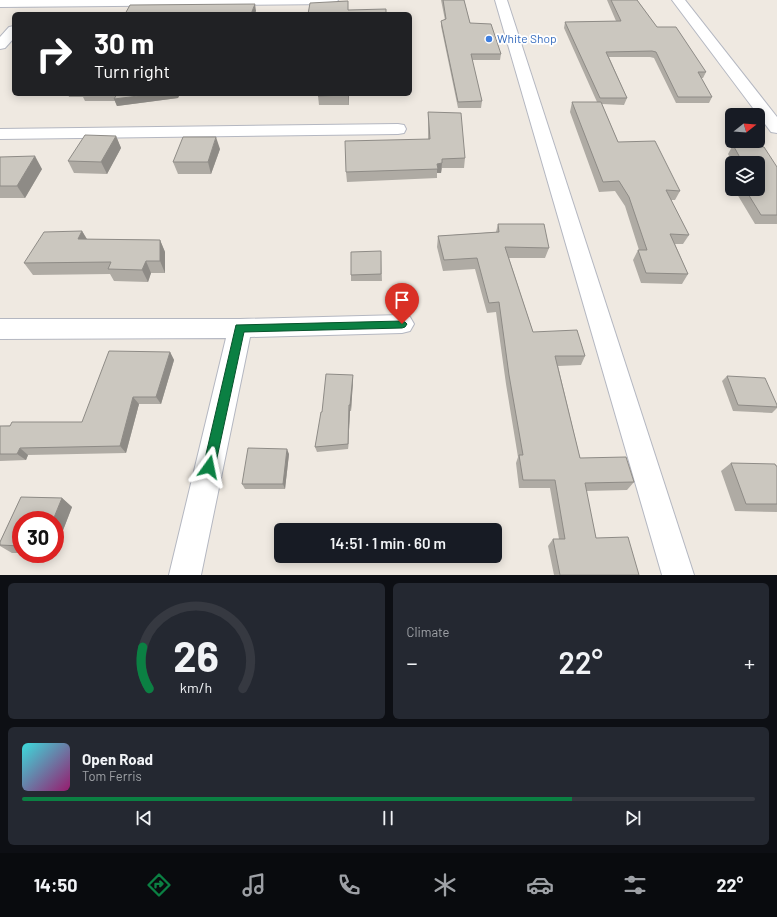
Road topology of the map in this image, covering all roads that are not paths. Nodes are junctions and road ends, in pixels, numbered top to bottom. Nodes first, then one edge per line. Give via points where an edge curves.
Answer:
1 (332, 0) edge
2 (501, 0) edge
3 (678, 0) edge
4 (0, 3) edge
5 (39, 3) junction
6 (31, 12) edge
7 (12, 32) edge
8 (0, 45) edge
9 (777, 128) edge
10 (398, 129) dead end
11 (0, 134) edge
12 (402, 324) dead end
13 (240, 328) junction
14 (0, 329) edge
15 (185, 575) edge
16 (678, 575) edge

1 - 5 street
2 - 16 street
3 - 9 street
4 - 5 street
5 - 6 street
7 - 8 street
10 - 11 street
12 - 13 street
13 - 14 street
13 - 15 street

